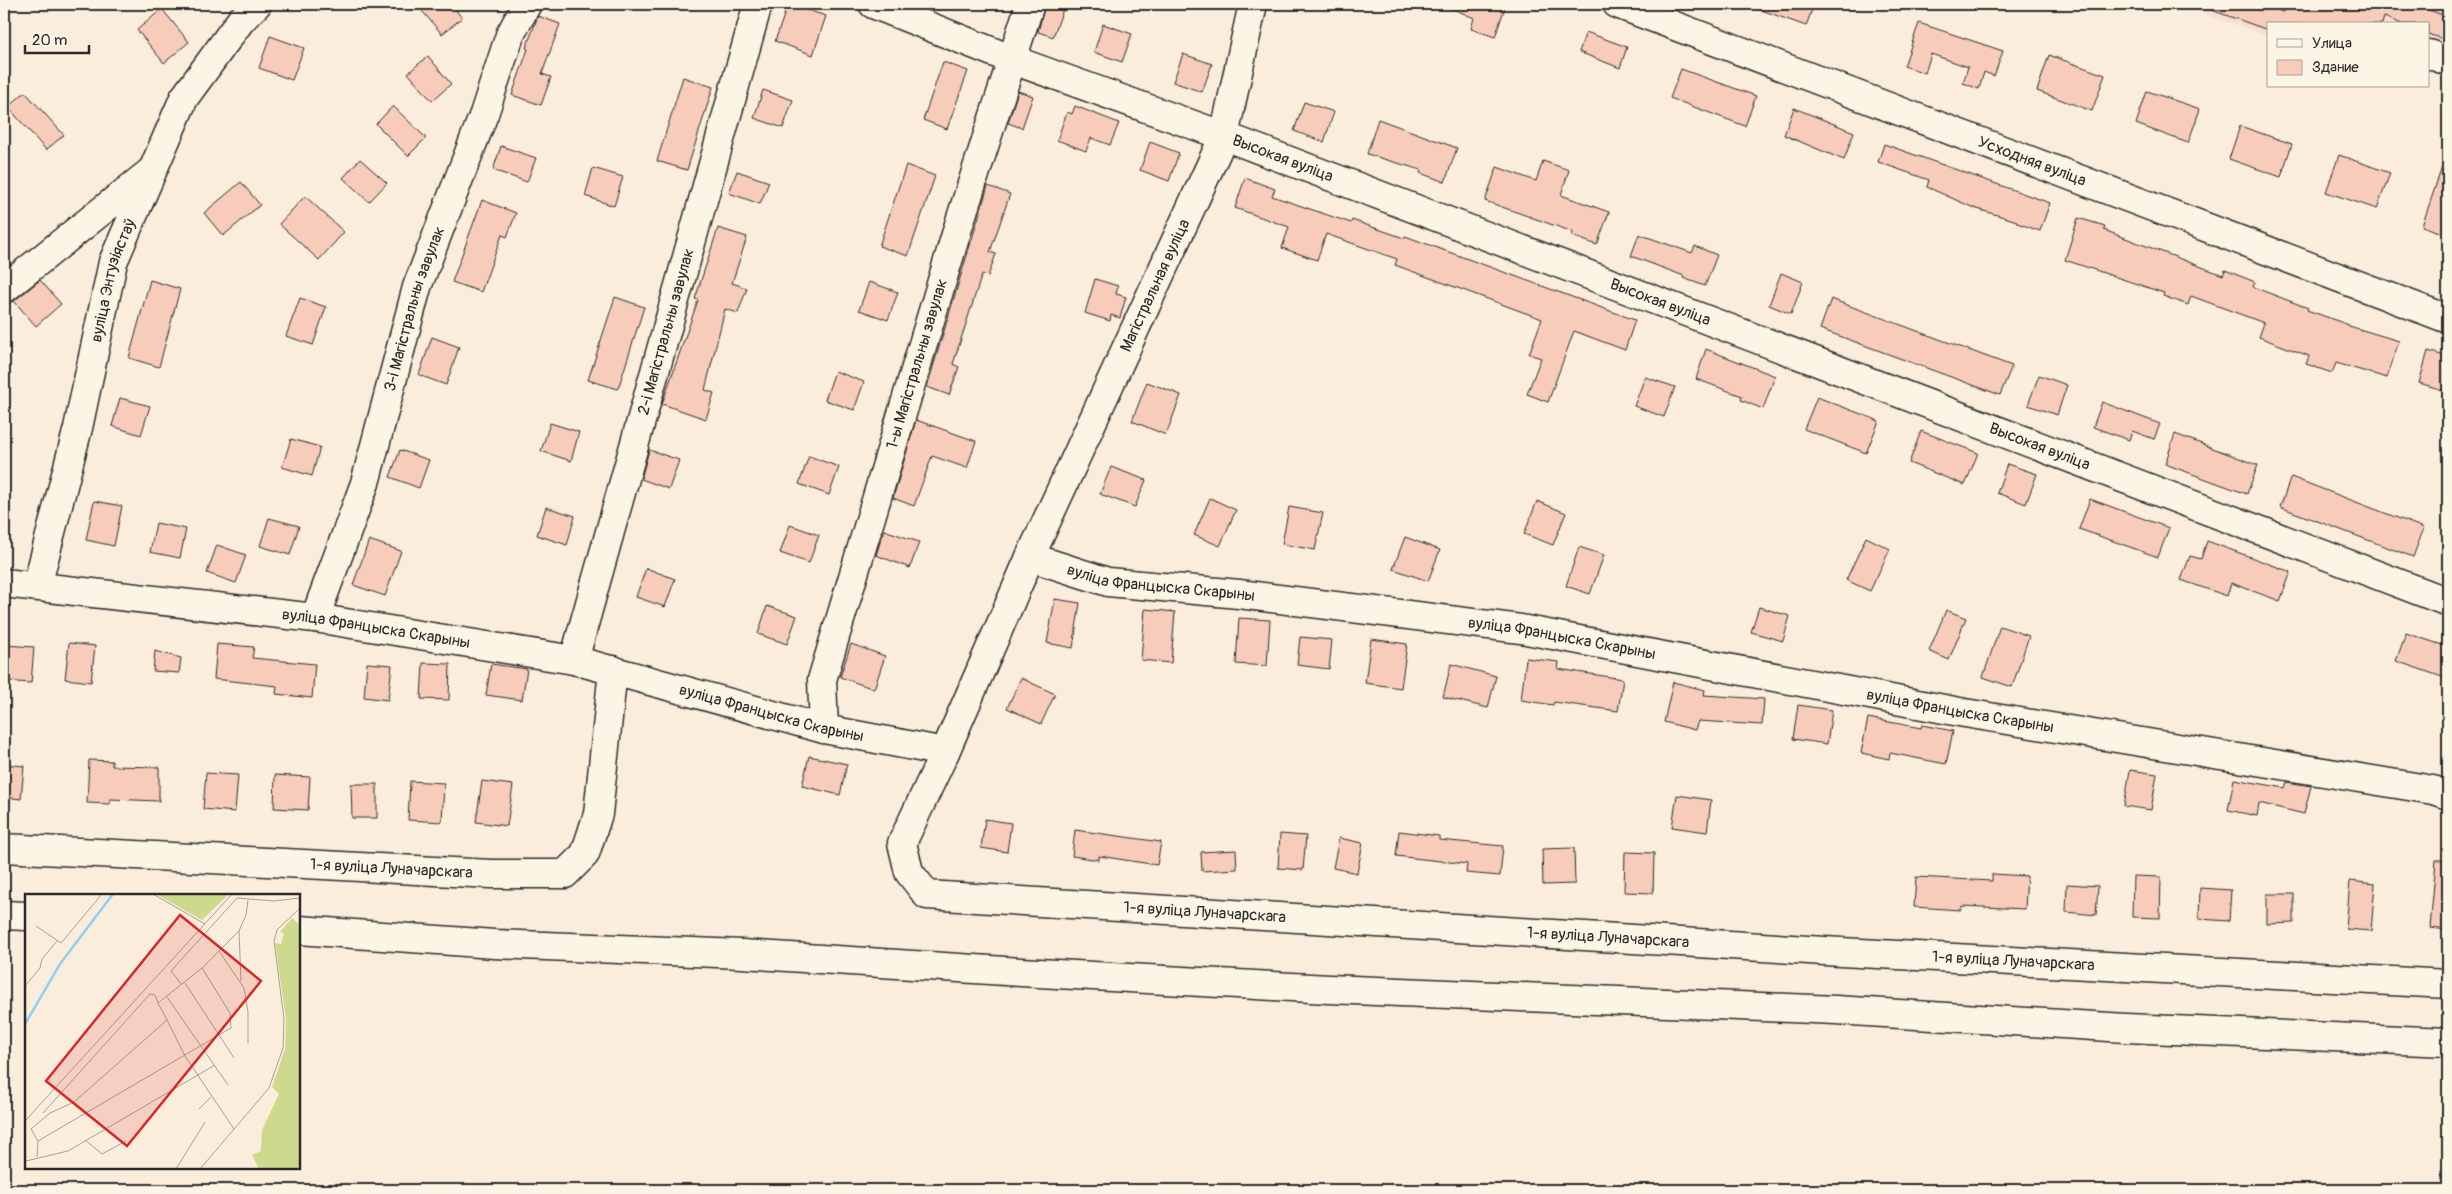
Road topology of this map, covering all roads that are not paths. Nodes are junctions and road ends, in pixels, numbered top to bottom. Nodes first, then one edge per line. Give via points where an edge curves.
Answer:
1 (257, 4) edge
2 (527, 4) edge
3 (758, 4) edge
4 (873, 4) edge
5 (1030, 4) edge
6 (1253, 4) edge
7 (1617, 4) edge
8 (2430, 55) edge
9 (1013, 60) junction
10 (2448, 61) edge
11 (1224, 136) junction
12 (152, 170) junction
13 (4, 289) edge
14 (2448, 318) edge
15 (1030, 557) junction
16 (4, 583) edge
17 (36, 586) junction
18 (2448, 602) edge
19 (315, 618) junction
20 (574, 660) junction
21 (613, 670) junction
22 (824, 728) junction
23 (945, 752) junction
24 (2448, 795) edge
25 (4, 848) edge
26 (4, 915) edge
27 (25, 916) edge
28 (300, 930) edge
29 (2448, 984) edge
30 (2448, 1042) edge

1 - 12 street, вуліца Энтузіястаў via 241,20 184,98
2 - 19 street, 3-і Магістральны завулак via 510,35 484,114 417,287 365,483
3 - 20 street, 2-і Магістральны завулак
4 - 9 street, Высокая вуліца
5 - 9 street, 1-ы Магістральны завулак
6 - 11 street, Магістральная вуліца
7 - 14 street, Усходняя вуліца
8 - 10 street
9 - 11 street, Высокая вуліца
9 - 22 street, 1-ы Магістральны завулак via 960,221 822,680
11 - 15 street, Магістральная вуліца
11 - 18 street, Высокая вуліца
12 - 13 street
12 - 17 street, вуліца Энтузіястаў via 113,262 78,428
15 - 23 street
15 - 24 street, вуліца Францыска Скарыны via 1108,582 1239,594 1521,629 1965,713
16 - 17 street, вуліца Францыска Скарыны
17 - 19 street, вуліца Францыска Скарыны
19 - 20 street, вуліца Францыска Скарыны
20 - 21 street, вуліца Францыска Скарыны
21 - 22 street, вуліца Францыска Скарыны
21 - 25 street, 1-я вуліца Луначарскага via 598,814 585,854 565,874 490,874
22 - 23 street, вуліца Францыска Скарыны
23 - 29 street, 1-я вуліца Луначарскага via 902,843 909,872 927,895 1840,952
26 - 27 street
28 - 30 street via 494,944 742,954 1319,988 1836,1010 2126,1028

